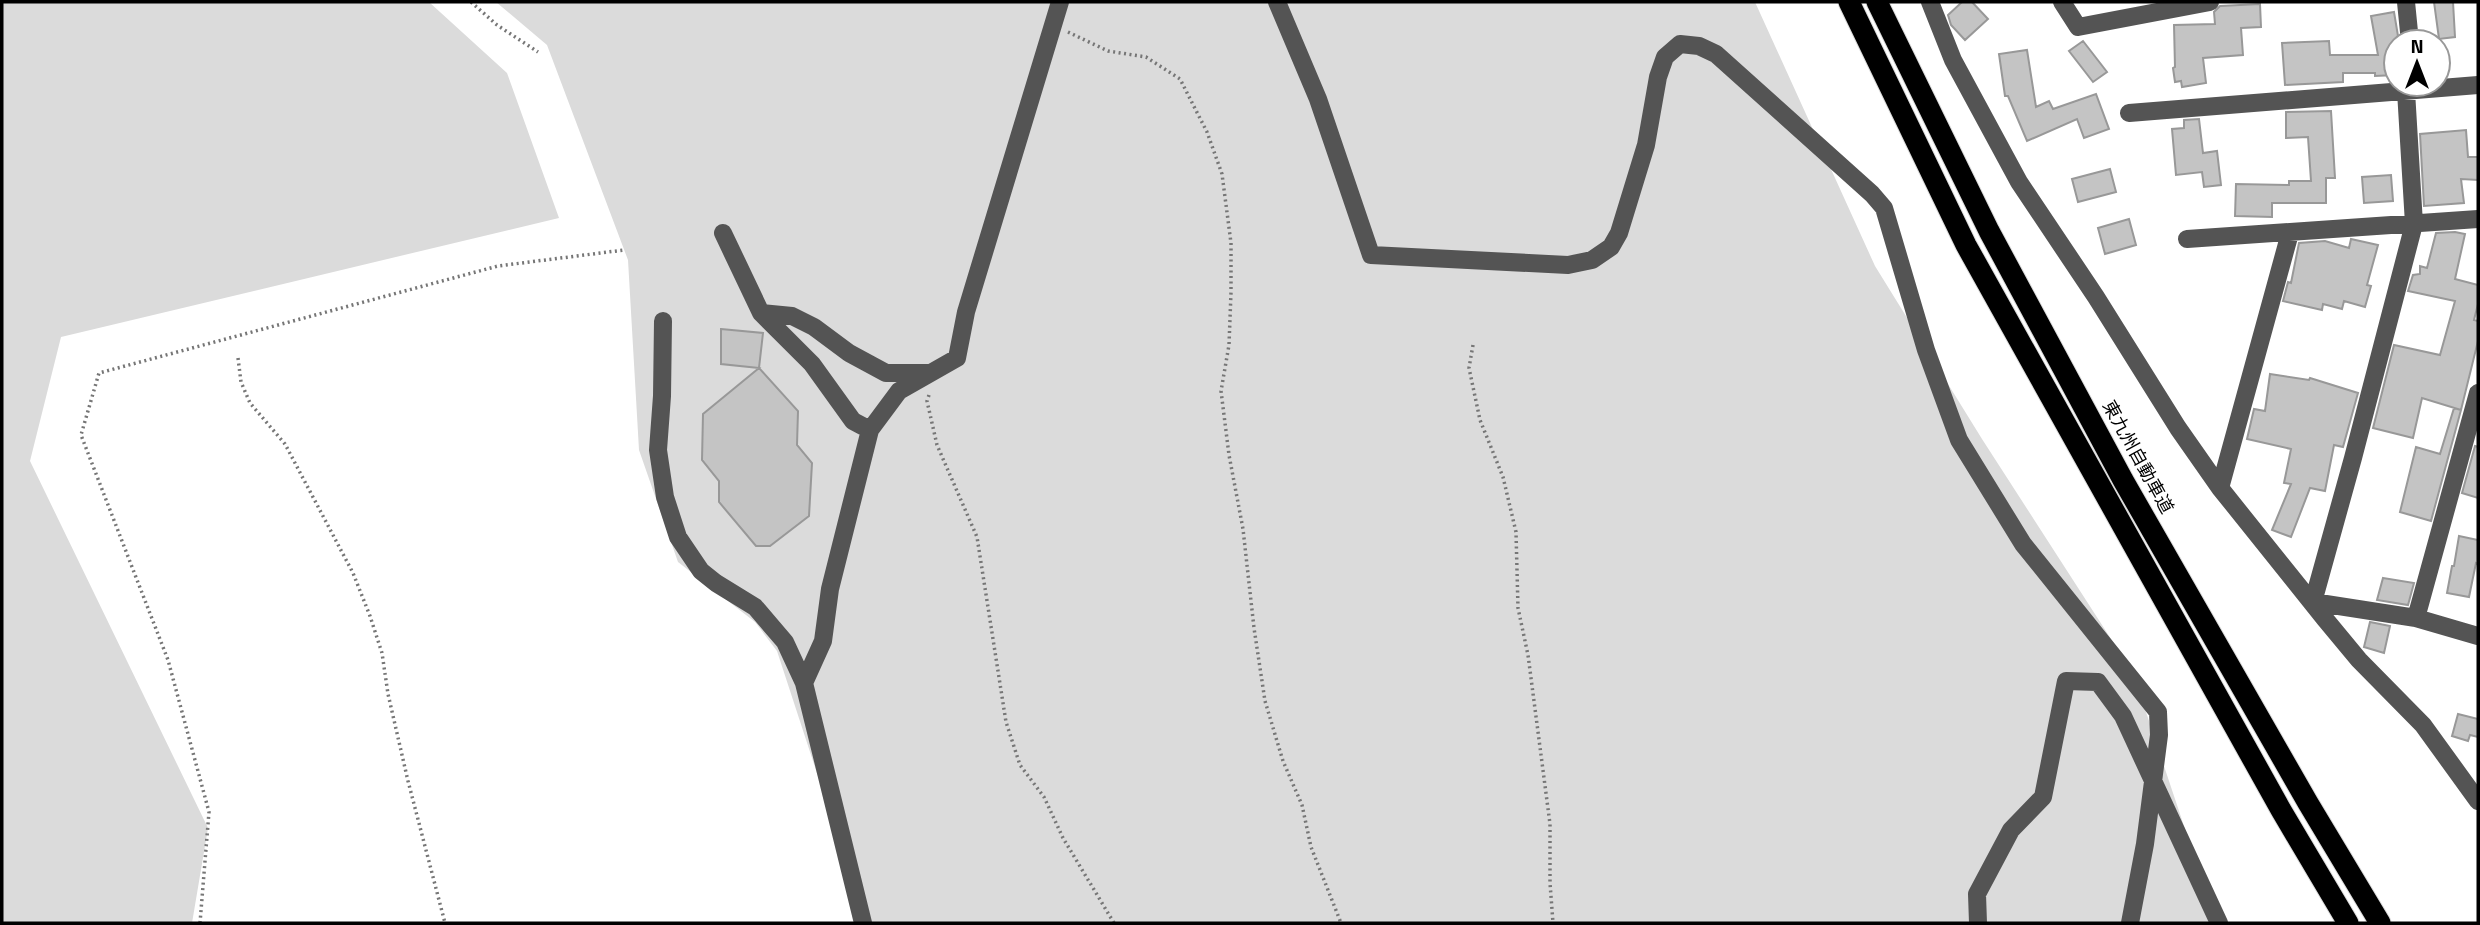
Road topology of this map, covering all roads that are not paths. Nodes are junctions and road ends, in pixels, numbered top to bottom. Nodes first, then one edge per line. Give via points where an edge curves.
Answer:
1 (1060, 2) edge
2 (1277, 2) edge
3 (1849, 2) edge
4 (1877, 2) edge
5 (1930, 2) edge
6 (2062, 2) edge
7 (2210, 2) edge
8 (2406, 2) edge
9 (2409, 28) edge
10 (2478, 85) edge
11 (2452, 87) edge
12 (2382, 91) edge
13 (2411, 98) edge
14 (2129, 113) dead end
15 (2478, 219) edge
16 (2414, 224) junction
17 (723, 233) dead end
18 (2290, 233) junction
19 (2187, 239) dead end
20 (761, 313) junction
21 (663, 321) dead end
22 (934, 373) junction
23 (2478, 393) edge
24 (870, 430) junction
25 (2220, 488) junction
26 (2312, 602) junction
27 (2416, 618) junction
28 (2478, 636) edge
29 (804, 683) junction
30 (2153, 781) junction
31 (2478, 800) edge
32 (863, 923) edge
33 (1978, 923) edge
34 (2130, 923) edge
35 (2219, 923) edge
36 (2348, 923) edge
37 (2380, 923) edge

1 - 22 street via 966,312 957,358
2 - 30 street via 1318,99 1371,254 1568,265 1592,260 1611,247 1619,233 1646,145 1665,57 1680,44 1716,54 1884,208 1926,350 1959,440 2023,544 2158,712
3 - 36 highway via 1966,245
4 - 37 highway, 東九州自動車道 via 1989,231 2123,480
5 - 25 street via 1953,60 2019,182
6 - 7 street via 2078,27
8 - 9 street
10 - 11 street
12 - 14 street
13 - 16 street
15 - 16 street
16 - 18 street
16 - 26 street
17 - 20 street
18 - 19 street
18 - 25 street
20 - 22 street via 792,316 886,373
20 - 24 street via 812,363 853,421
21 - 29 street via 658,450 664,497 678,537 701,571 755,607 785,642
22 - 24 street via 899,391
23 - 27 street
24 - 29 street via 830,589 823,641
25 - 26 street
26 - 27 street
26 - 31 street via 2359,660 2423,725
27 - 28 street
29 - 32 street
30 - 33 street via 2123,716 2098,682 2066,681 2043,797 2011,830 1978,894
30 - 34 street
30 - 35 street

